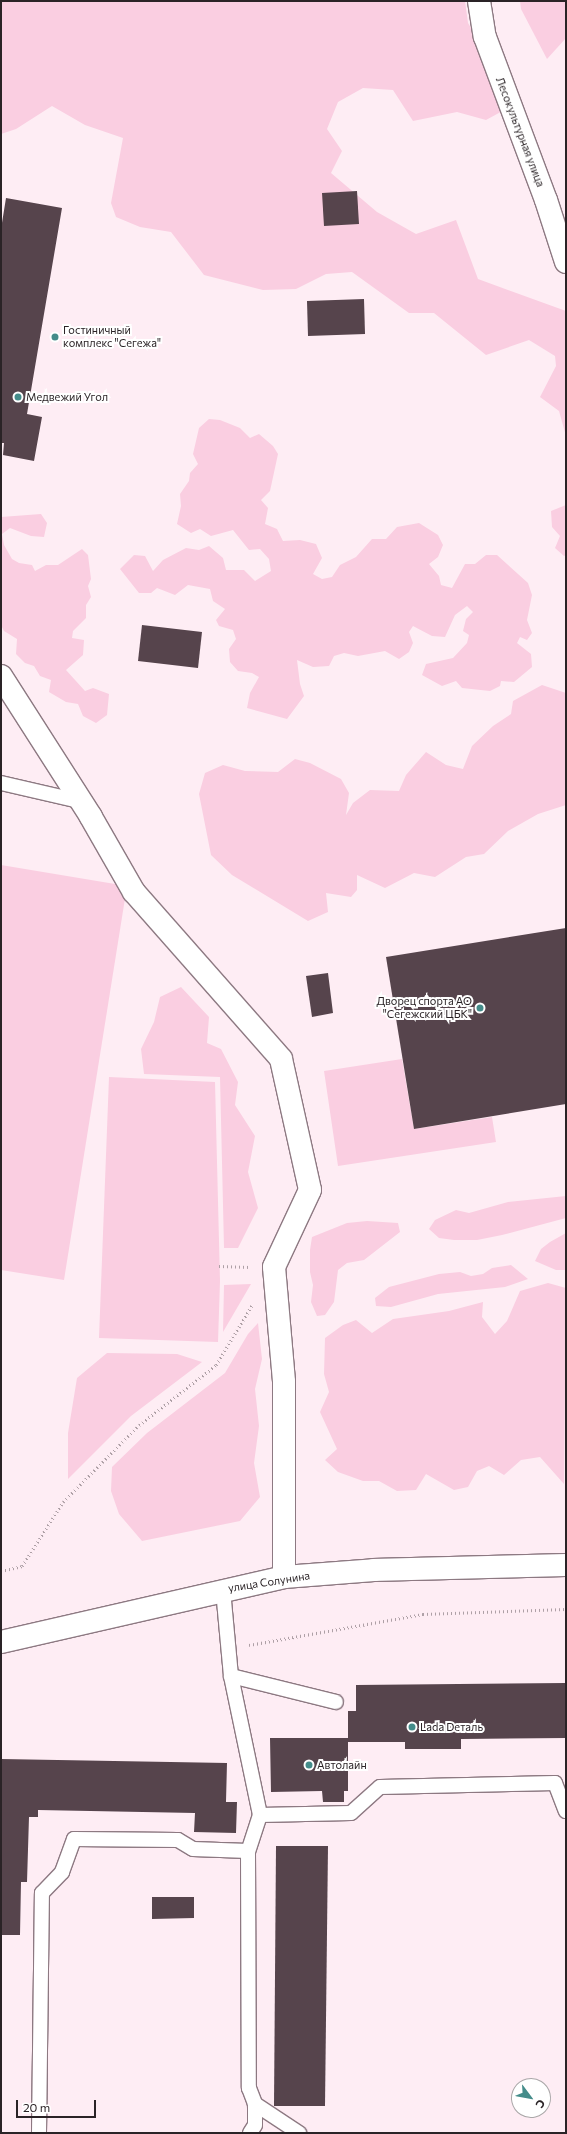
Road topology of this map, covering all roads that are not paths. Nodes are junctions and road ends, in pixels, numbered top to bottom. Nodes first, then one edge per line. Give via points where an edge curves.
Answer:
1 (479, 1) edge
2 (566, 262) edge
3 (1, 676) edge
4 (1, 783) edge
5 (79, 800) junction
6 (566, 1565) edge
7 (284, 1577) junction
8 (223, 1590) junction
9 (1, 1642) edge
10 (232, 1676) junction
11 (336, 1702) dead end
12 (566, 1811) edge
13 (260, 1815) junction
14 (248, 1851) junction
15 (255, 2104) junction
16 (39, 2133) edge
17 (250, 2133) edge
18 (299, 2133) edge

1 - 2 street, Лесокультурная улица via 485,37 546,200
3 - 5 street
4 - 5 lane
5 - 7 street via 134,892 281,1059 310,1190 274,1267 284,1382
6 - 7 street, улица Солунина via 374,1570
7 - 8 street, улица Солунина
8 - 9 street, улица Солунина
8 - 10 lane
10 - 11 lane
10 - 13 lane
12 - 13 lane via 555,1783 380,1787 351,1813
13 - 14 lane
14 - 15 lane via 249,2088
14 - 16 lane via 193,1849 178,1840 74,1839 62,1872 42,1893
15 - 17 lane via 255,2125
15 - 18 lane

